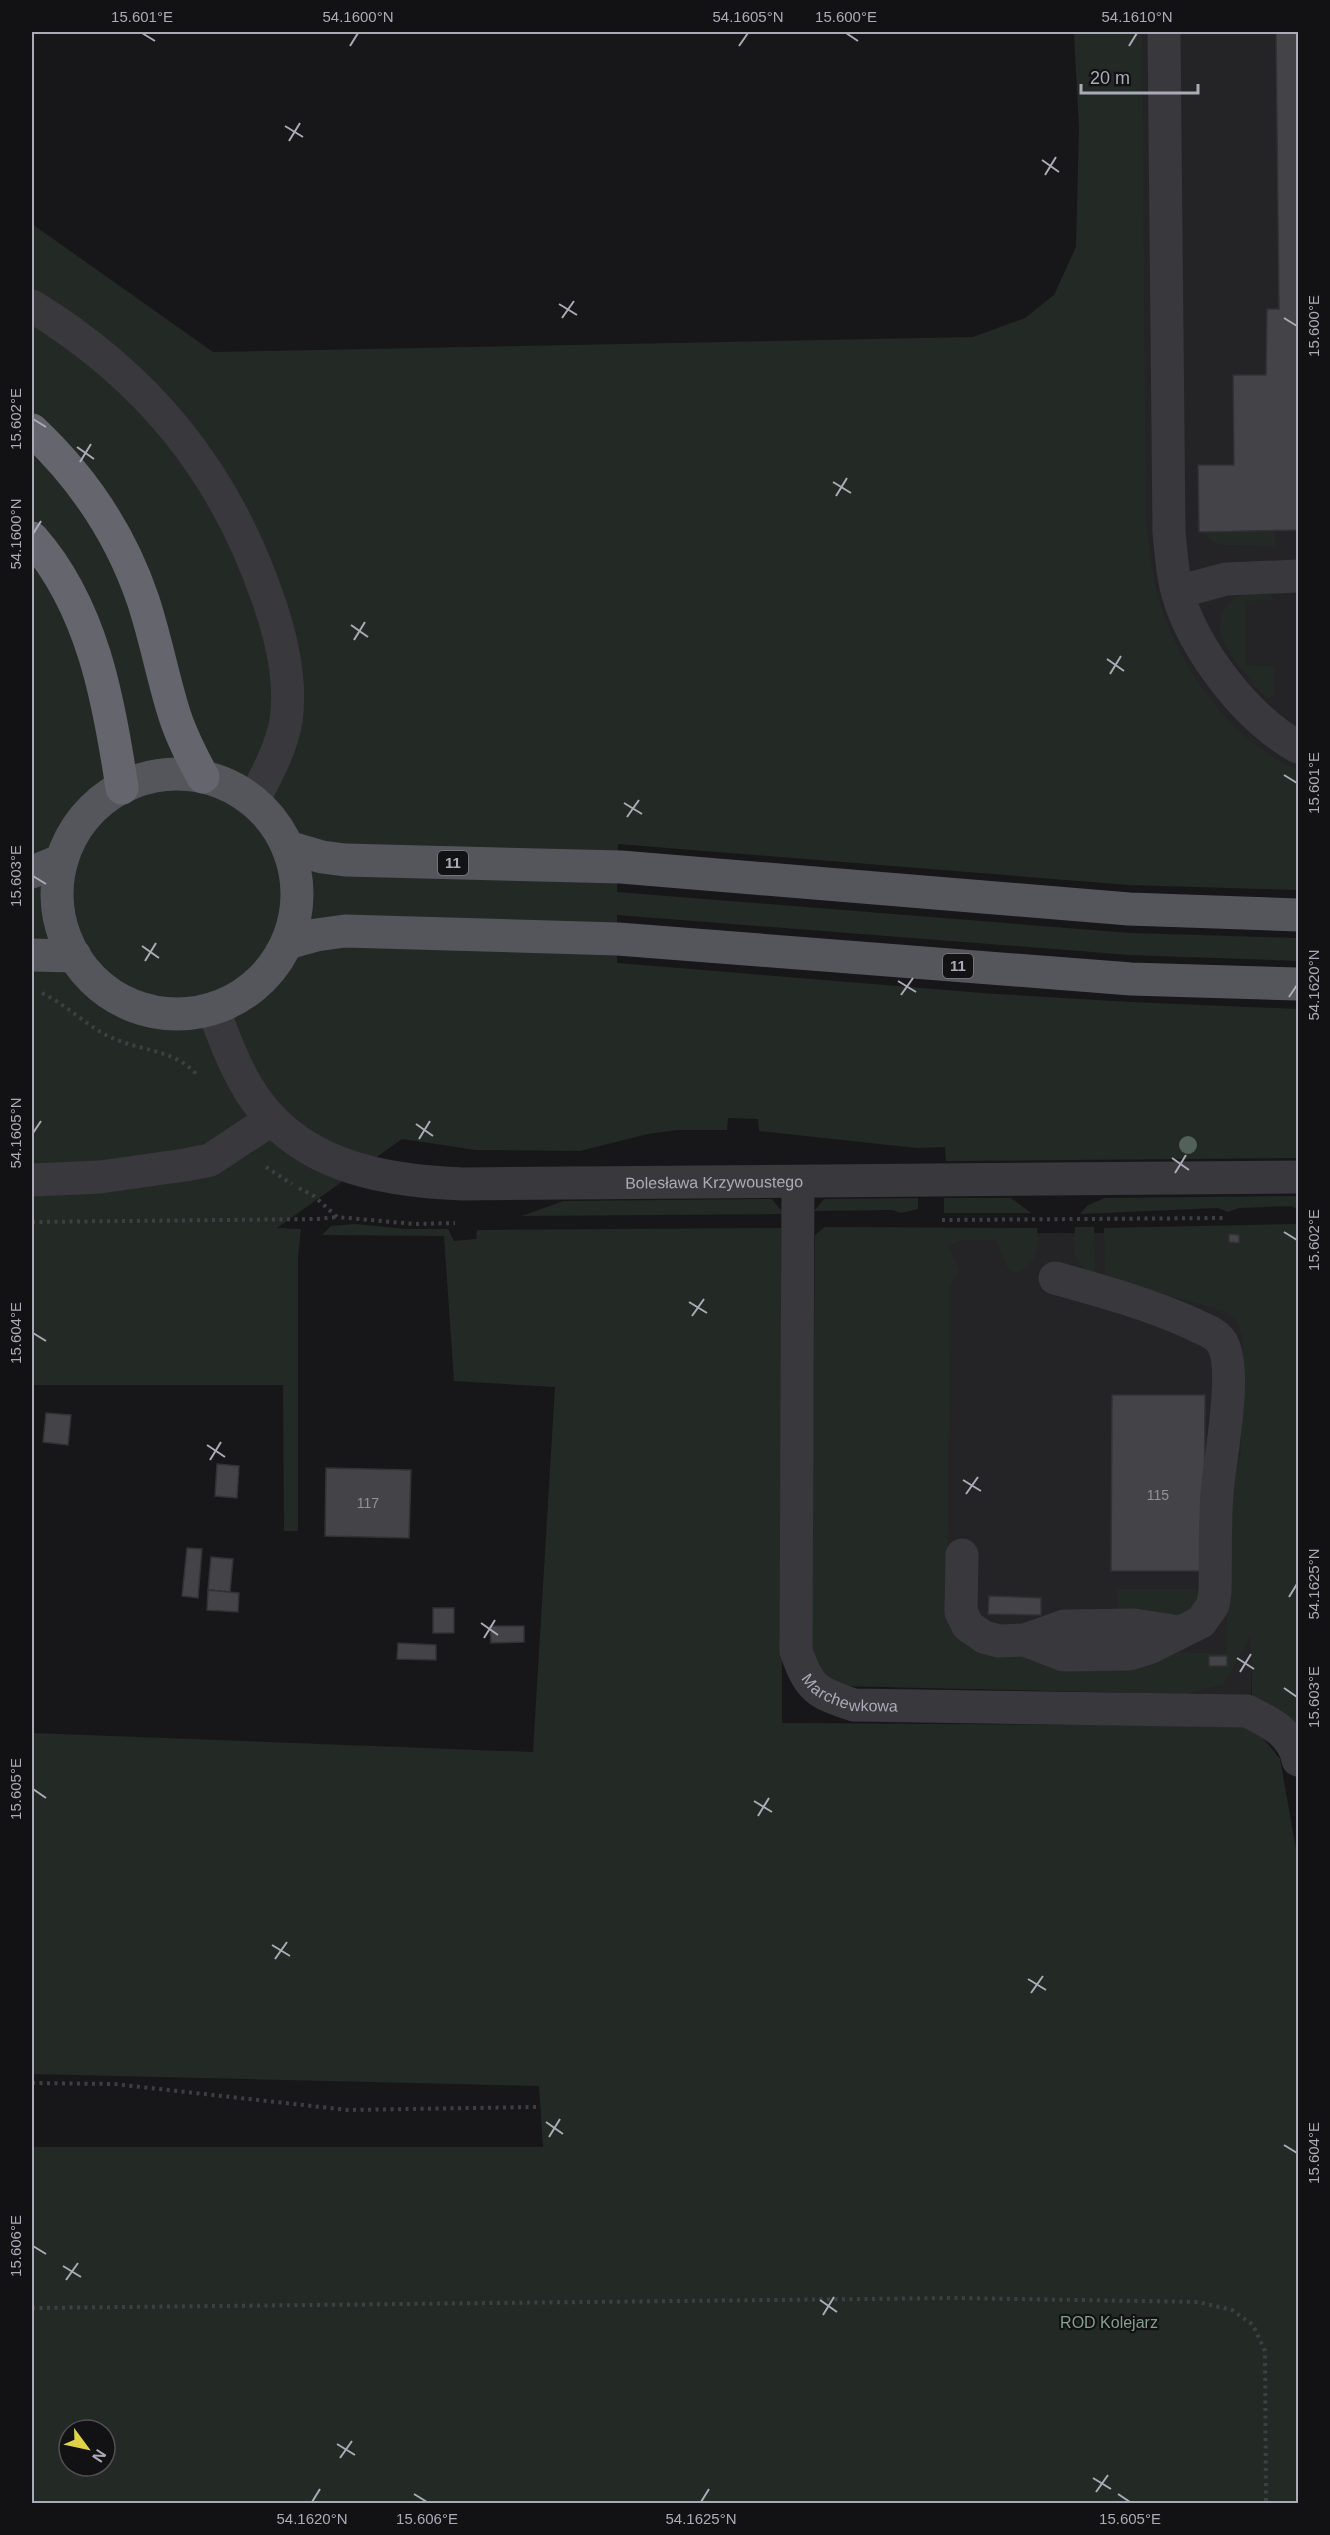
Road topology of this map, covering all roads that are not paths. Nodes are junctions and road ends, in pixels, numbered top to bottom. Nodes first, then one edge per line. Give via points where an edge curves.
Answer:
1 (1164, 32) edge
2 (32, 306) edge
3 (32, 430) edge
4 (32, 538) edge
5 (1299, 576) edge
6 (1178, 592) junction
7 (1299, 747) edge
8 (203, 777) junction
9 (122, 788) junction
10 (253, 801) junction
11 (288, 847) junction
12 (62, 860) junction
13 (32, 872) edge
14 (1299, 915) edge
15 (287, 943) junction
16 (32, 955) edge
17 (75, 956) junction
18 (1299, 984) edge
19 (213, 1008) junction
20 (272, 1119) junction
21 (1299, 1177) edge
22 (32, 1180) edge
23 (798, 1182) junction
24 (1055, 1278) dead end
25 (962, 1555) dead end
26 (1299, 1760) edge

1 - 6 street via 1168,532
2 - 10 street via 111,362 155,404 230,507 254,559 275,618 288,687 285,722 270,768
3 - 8 highway via 73,474 123,552 144,603 173,712
4 - 9 highway via 54,568 99,668
5 - 6 street via 1226,579
6 - 7 street via 1222,677 1267,726
8 - 9 main road via 157,776
8 - 10 main road via 231,787
9 - 12 main road via 99,803 80,823
10 - 11 main road via 278,828
11 - 14 main road, 11 via 345,860 621,867 1129,909
11 - 15 main road via 297,897
12 - 13 main road
12 - 17 main road via 58,910
15 - 18 main road, 11 via 345,932 618,939 1119,978
15 - 19 main road via 272,968 251,988
16 - 17 main road
17 - 19 main road via 107,991 135,1006 173,1014
19 - 20 street, Bolesława Krzywoustego via 249,1089
20 - 22 street via 210,1160 100,1177
20 - 23 street, Bolesława Krzywoustego via 297,1142 337,1164 369,1174 422,1182
21 - 23 street, Bolesława Krzywoustego
23 - 26 street, Marchewkowa via 796,1651 804,1675 825,1695 854,1705 1247,1711 1276,1725 1296,1749
24 - 25 street via 1176,1316 1219,1339 1227,1350 1215,1592 1209,1613 1192,1629 1129,1654 1064,1655 1025,1640 984,1638 969,1626 961,1612

